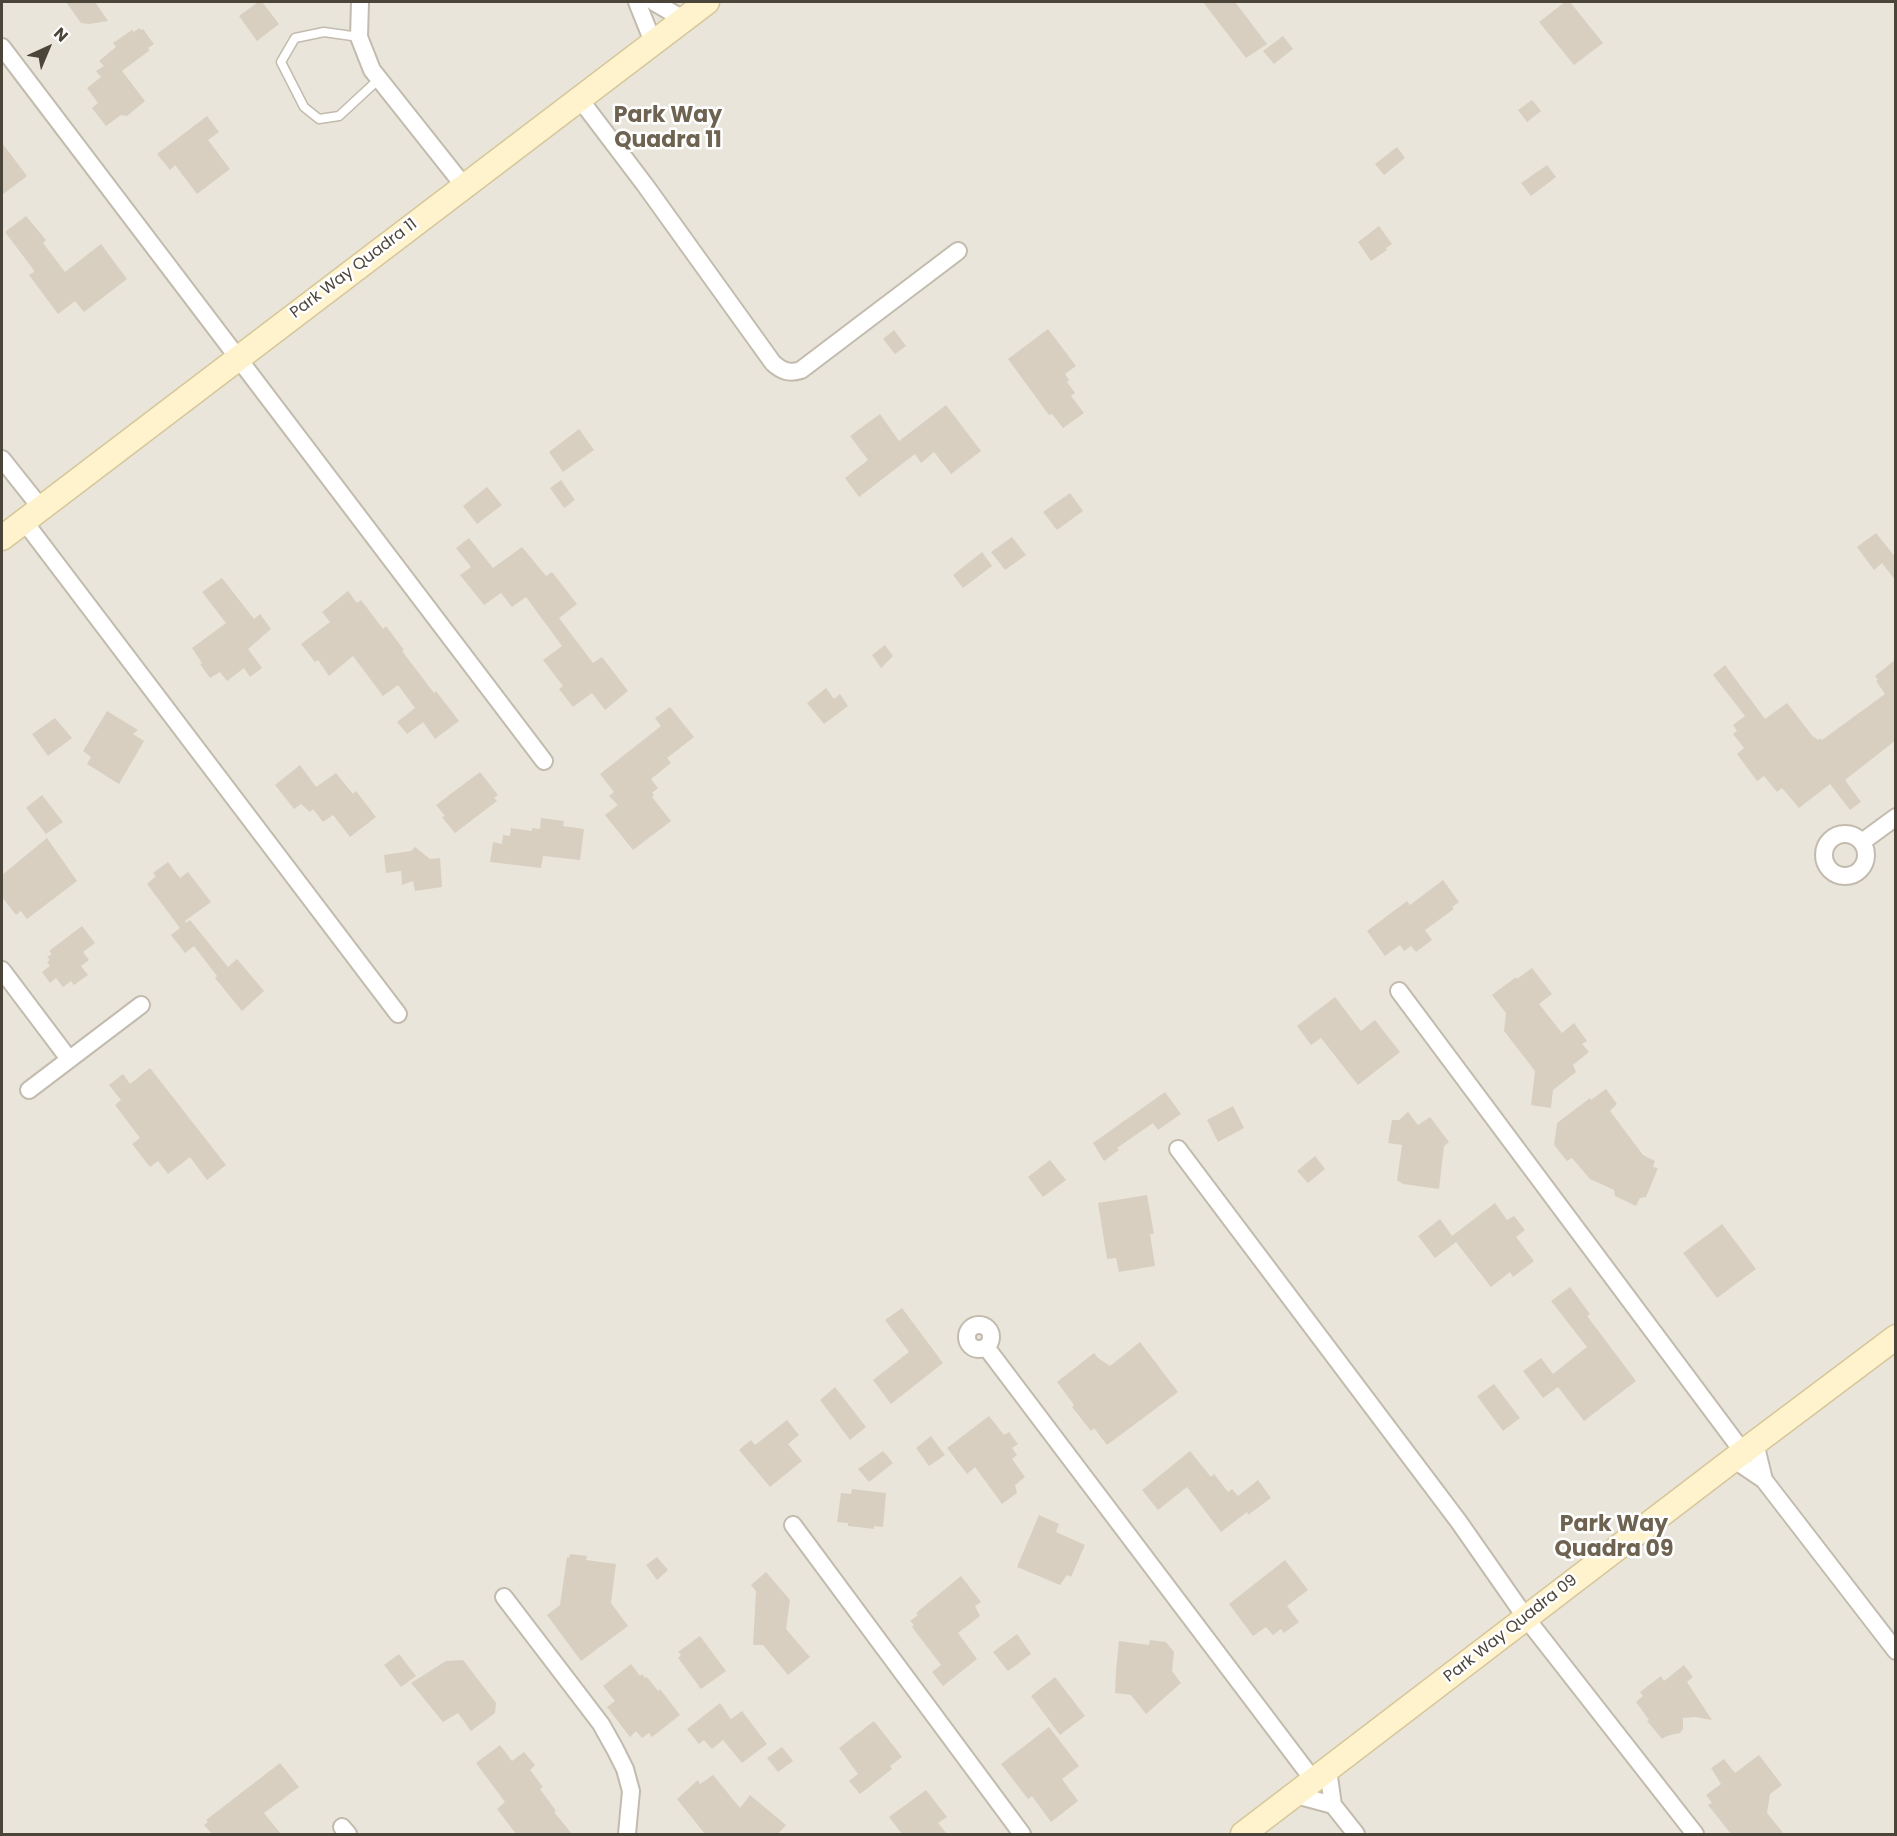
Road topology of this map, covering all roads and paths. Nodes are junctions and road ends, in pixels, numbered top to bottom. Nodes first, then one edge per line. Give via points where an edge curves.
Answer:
1 (360, 2) edge
2 (637, 2) edge
3 (654, 2) edge
4 (706, 2) edge
5 (683, 19) junction
6 (359, 38) junction
7 (653, 42) junction
8 (2, 47) edge
9 (379, 79) junction
10 (579, 98) junction
11 (464, 186) junction
12 (958, 250) dead end
13 (237, 358) junction
14 (2, 459) edge
15 (32, 514) junction
16 (2, 538) edge
17 (544, 761) dead end
18 (1896, 817) edge
19 (1862, 842) dead end
20 (2, 970) edge
21 (1399, 991) dead end
22 (141, 1005) dead end
23 (398, 1014) dead end
24 (69, 1059) junction
25 (29, 1090) dead end
26 (1178, 1149) dead end
27 (1896, 1337) edge
28 (986, 1347) dead end
29 (1744, 1451) junction
30 (1764, 1480) junction
31 (793, 1525) dead end
32 (504, 1597) dead end
33 (1526, 1618) junction
34 (1896, 1651) edge
35 (1313, 1782) junction
36 (1333, 1804) junction
37 (627, 1834) edge
38 (1022, 1834) edge
39 (1243, 1834) edge
40 (1356, 1834) edge
41 (1695, 1834) edge

1 - 6 street
2 - 7 street
3 - 5 street
4 - 5 street, Park Way Quadra 11
5 - 7 street, Park Way Quadra 11
6 - 9 street
6 - 9 lane via 324,32 295,38 281,62 304,107 319,119 339,116
7 - 10 street, Park Way Quadra 11
8 - 13 street
9 - 11 street
10 - 11 street, Park Way Quadra 11
10 - 12 street via 782,371 801,370
11 - 13 street, Park Way Quadra 11
13 - 15 street, Park Way Quadra 11
13 - 17 street
14 - 15 street
15 - 16 street, Park Way Quadra 11
15 - 23 street
18 - 19 street
20 - 24 street
21 - 29 street
22 - 24 street
24 - 25 street
26 - 33 street via 1459,1522
27 - 29 street, Park Way Quadra 09
28 - 35 street
29 - 30 street
29 - 30 street
29 - 33 street, Park Way Quadra 09
30 - 34 street
31 - 38 street
32 - 37 street via 601,1724 615,1749 631,1791
33 - 35 street, Park Way Quadra 09
33 - 41 street
35 - 36 street
35 - 36 street
35 - 39 street, Park Way Quadra 09
36 - 40 street

